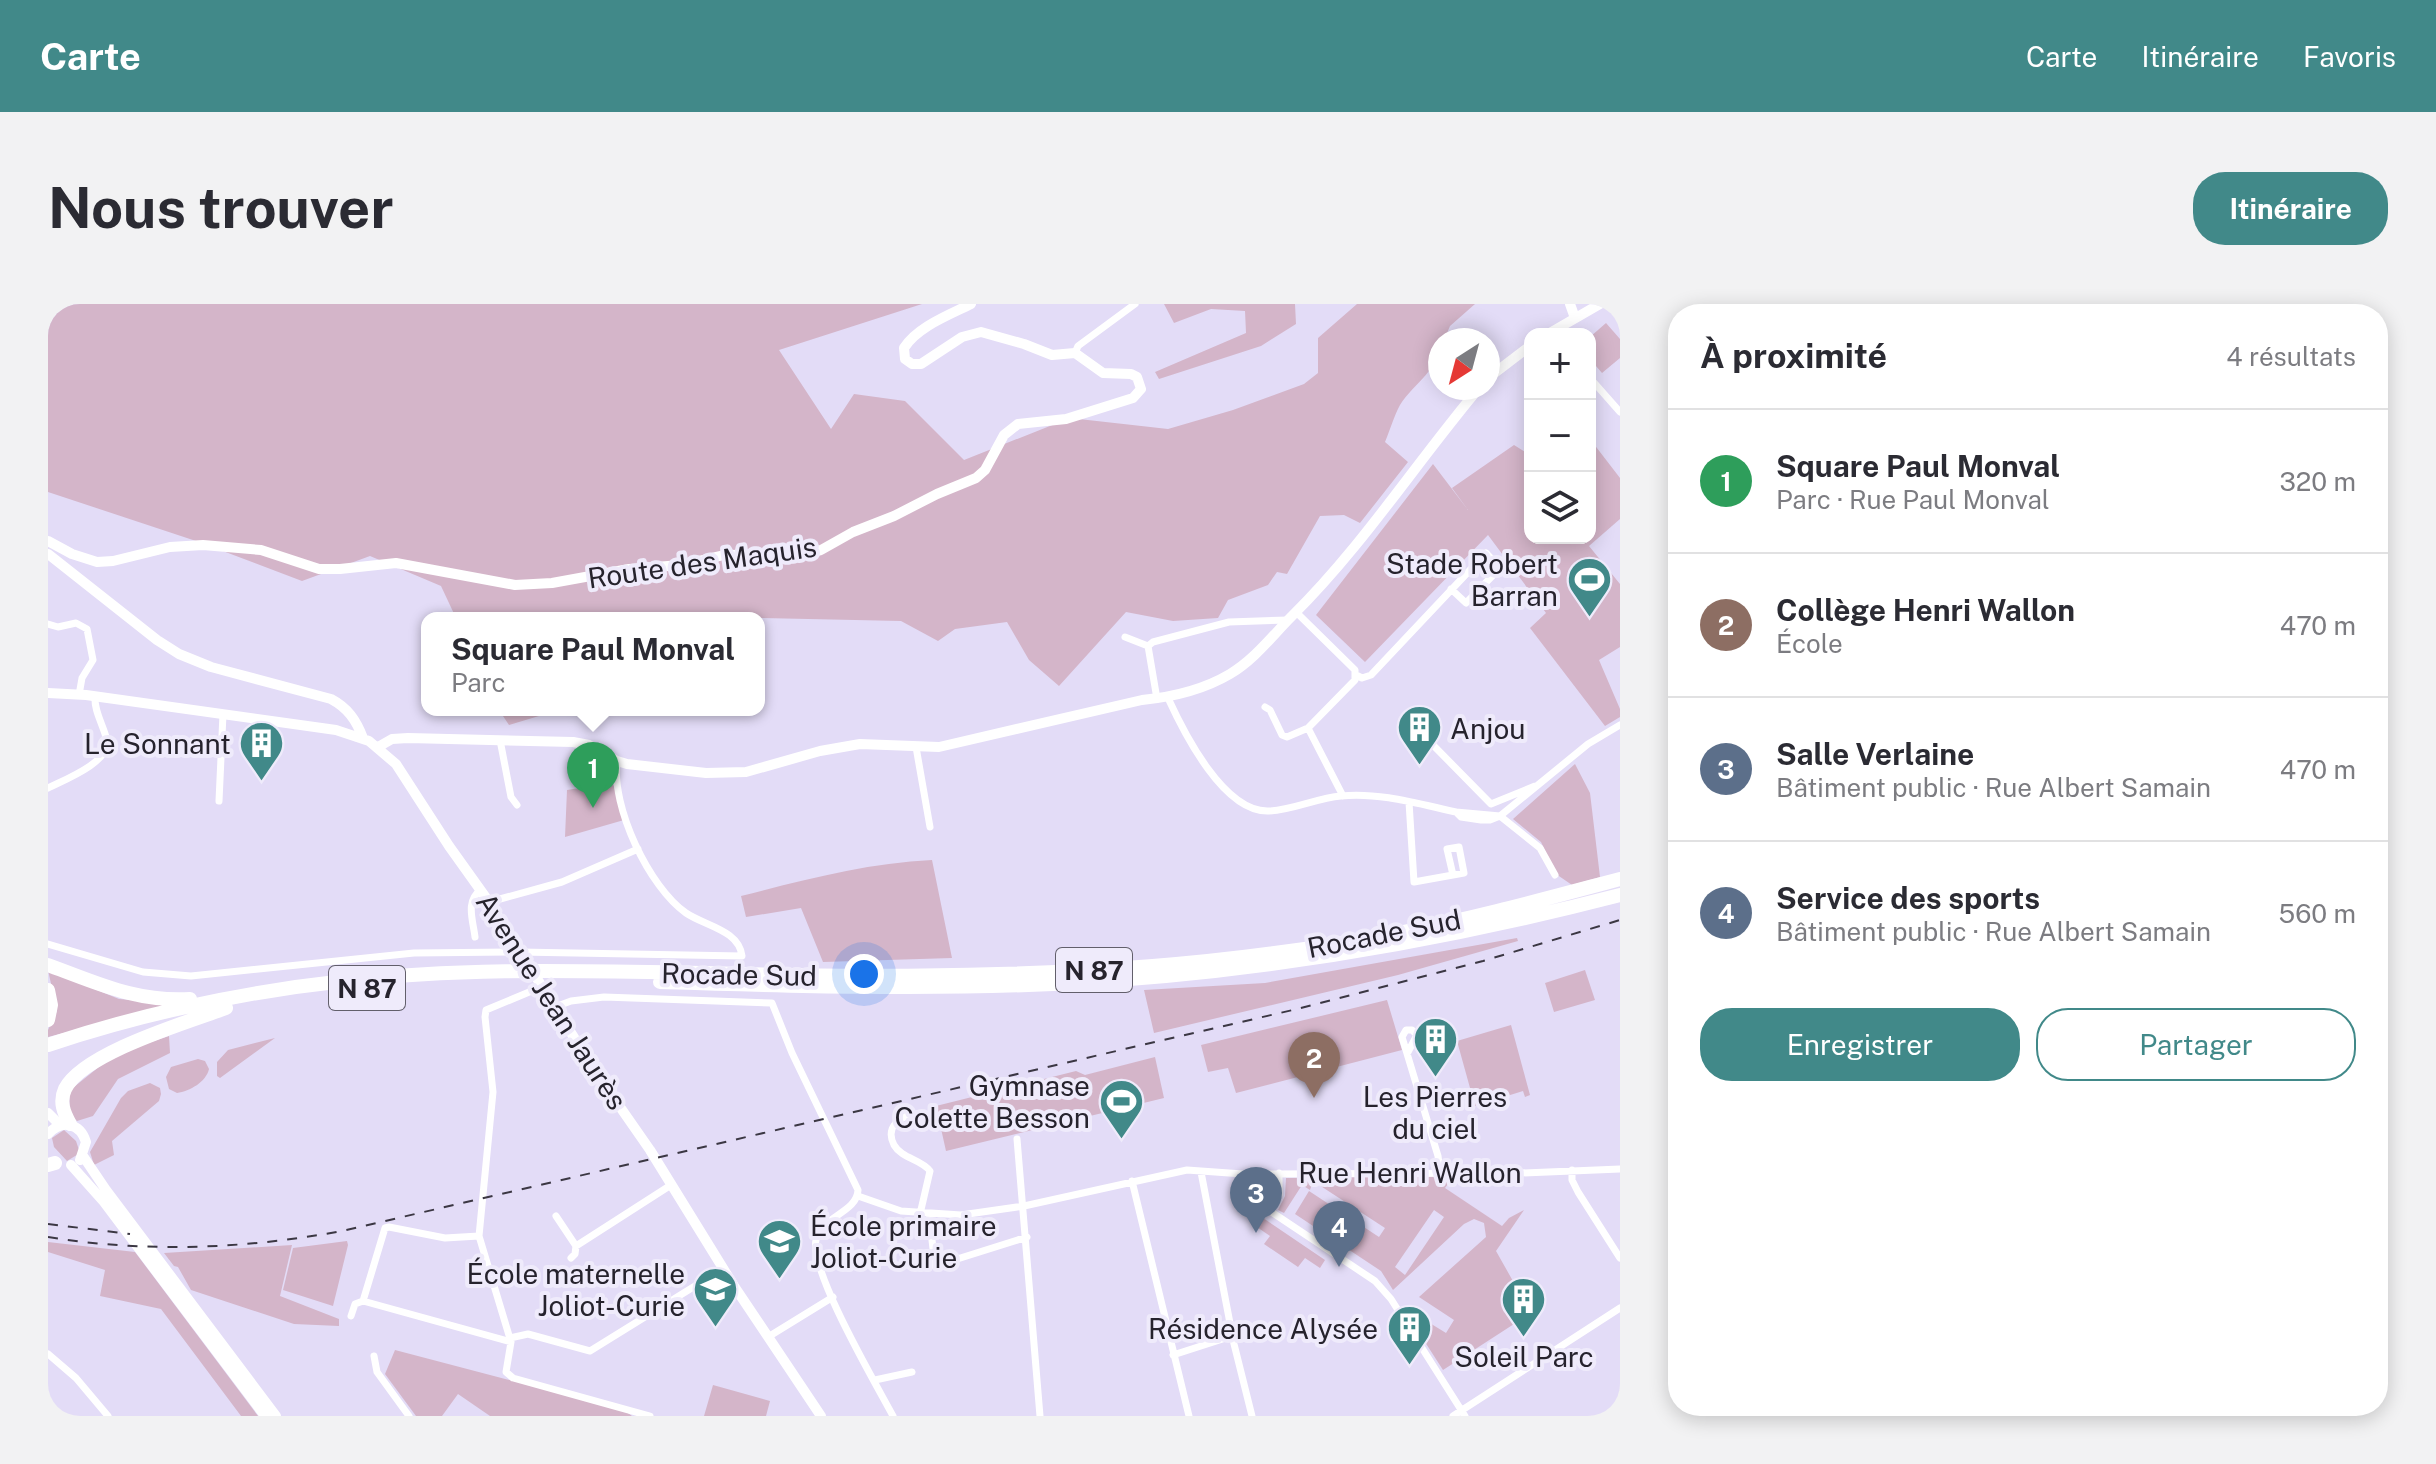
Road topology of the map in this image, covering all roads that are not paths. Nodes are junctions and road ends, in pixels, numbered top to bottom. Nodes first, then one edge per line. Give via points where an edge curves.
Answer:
1 (971, 304) edge
2 (1135, 304) edge
3 (1570, 304) edge
4 (1600, 304) edge
5 (1575, 318) junction
6 (1560, 328) edge
7 (1524, 351) edge
8 (1075, 353) junction
9 (1500, 369) edge
10 (1596, 385) edge
11 (1470, 400) edge
12 (1620, 412) edge
13 (48, 541) edge
14 (48, 554) edge
15 (1451, 589) junction
16 (1292, 616) junction
17 (48, 624) edge
18 (1125, 637) dead end
19 (1148, 646) junction
20 (1356, 675) junction
21 (48, 690) edge
22 (79, 695) junction
23 (95, 697) junction
24 (1163, 698) junction
25 (1265, 707) dead end
26 (223, 714) junction
27 (351, 714) junction
28 (1620, 725) edge
29 (1308, 728) junction
30 (346, 732) junction
31 (363, 738) junction
32 (400, 738) junction
33 (500, 740) junction
34 (1432, 744) dead end
35 (378, 747) junction
36 (916, 747) junction
37 (393, 759) junction
38 (617, 761) junction
39 (1541, 784) junction
40 (48, 788) edge
41 (1343, 796) junction
42 (219, 801) dead end
43 (1409, 802) junction
44 (517, 805) dead end
45 (1500, 816) junction
46 (930, 827) dead end
47 (638, 849) junction
48 (1453, 875) dead end
49 (1555, 875) dead end
50 (1620, 879) edge
51 (481, 890) junction
52 (1620, 895) edge
53 (489, 902) junction
54 (475, 937) dead end
55 (48, 944) edge
56 (519, 952) junction
57 (48, 965) edge
58 (507, 976) junction
59 (563, 976) junction
60 (48, 990) edge
61 (544, 990) junction
62 (239, 996) junction
63 (555, 1007) junction
64 (226, 1008) junction
65 (48, 1020) edge
66 (48, 1045) edge
67 (1408, 1052) dead end
68 (48, 1055) edge
69 (48, 1113) edge
70 (933, 1117) dead end
71 (65, 1125) junction
72 (48, 1134) edge
73 (1017, 1139) dead end
74 (83, 1156) junction
75 (56, 1162) edge
76 (1620, 1169) edge
77 (1572, 1170) junction
78 (1201, 1172) junction
79 (1440, 1172) junction
80 (1279, 1173) junction
81 (1132, 1181) junction
82 (671, 1185) junction
83 (858, 1196) junction
84 (1024, 1206) junction
85 (920, 1214) junction
86 (929, 1214) junction
87 (556, 1216) dead end
88 (479, 1236) junction
89 (1027, 1237) junction
90 (576, 1246) junction
91 (571, 1258) dead end
92 (1620, 1258) edge
93 (724, 1268) junction
94 (833, 1297) junction
95 (363, 1301) junction
96 (1620, 1308) edge
97 (351, 1316) dead end
98 (1232, 1336) junction
99 (768, 1337) junction
100 (510, 1340) junction
101 (48, 1354) edge
102 (1173, 1355) junction
103 (374, 1356) dead end
104 (912, 1372) dead end
105 (875, 1380) junction
106 (1463, 1413) edge
107 (108, 1416) edge
108 (265, 1416) edge
109 (276, 1416) edge
110 (409, 1416) edge
111 (650, 1416) edge
112 (821, 1416) edge
113 (893, 1416) edge
114 (1040, 1416) edge
115 (1189, 1416) edge
116 (1252, 1416) edge
117 (1453, 1416) edge

1 - 8 main road, Route des Maquis via 908,341 905,359 921,364 962,337 981,332 1052,355
2 - 8 street
3 - 5 main road
4 - 5 main road
5 - 6 main road
7 - 9 main road
8 - 13 main road, Route des Maquis via 1103,373 1137,377 1138,394 1053,422 1018,424 970,482 811,553 727,555 525,585 396,563 319,569 261,550 193,545 97,562
10 - 12 street
11 - 16 main road via 1330,577
14 - 27 main road via 157,640 193,661 324,696
15 - 15 street via 1486,553 1500,568 1466,603
15 - 20 street via 1371,675
16 - 19 street via 1229,622
16 - 20 street
16 - 24 main road via 1240,668 1213,683
17 - 22 street via 76,623 87,629 93,655
18 - 19 street
19 - 24 street
20 - 29 street
21 - 22 main road, Avenue Jean Jaurès
22 - 23 main road, Avenue Jean Jaurès
23 - 26 main road, Avenue Jean Jaurès
23 - 40 street via 107,748 91,765
24 - 36 main road via 939,747
24 - 41 street via 1202,759 1245,806 1268,811
25 - 29 street via 1282,735
26 - 30 main road, Avenue Jean Jaurès
26 - 42 street
27 - 30 main road
27 - 31 main road
28 - 39 street
29 - 41 street
30 - 31 main road, Avenue Jean Jaurès
31 - 35 main road, Avenue Jean Jaurès
32 - 33 main road
32 - 35 main road
32 - 37 main road via 392,747
33 - 38 main road via 582,743
33 - 44 street
34 - 39 street via 1491,804
35 - 37 main road, Avenue Jean Jaurès
36 - 38 main road via 860,744 723,773
36 - 46 street
37 - 51 main road, Avenue Jean Jaurès
38 - 47 street via 618,792
39 - 45 street
41 - 43 street
43 - 45 street via 1461,817
43 - 48 street via 1414,882
45 - 49 street via 1535,843
47 - 53 street via 562,882
47 - 56 street via 671,900 727,934 742,956
50 - 59 highway, Rocade Sud / N 87 via 1390,935 1145,966 935,976
51 - 53 main road, Avenue Jean Jaurès
51 - 54 street via 471,902
52 - 59 highway, Rocade Sud / N 87 via 1378,948 1119,980 937,987
53 - 56 main road, Avenue Jean Jaurès
55 - 56 street via 143,972 191,976 414,953
56 - 61 main road, Avenue Jean Jaurès
57 - 62 highway via 138,997
58 - 59 highway, Rocade Sud / N 87
58 - 62 highway, Rocade Sud / N 87 via 346,980
58 - 64 highway, Rocade Sud / N 87 via 287,997
60 - 65 highway
61 - 63 main road, Avenue Jean Jaurès
61 - 88 street via 486,1010 493,1092
62 - 66 highway, Rocade Sud / N 87
63 - 82 main road, Avenue Jean Jaurès
63 - 83 street via 604,997 772,1003
64 - 68 highway, Rocade Sud / N 87
64 - 71 highway via 123,1047 79,1074 63,1098
67 - 79 street
69 - 71 main road
70 - 85 street via 924,1112 905,1115 892,1130 897,1149 930,1171
71 - 72 main road
71 - 74 main road via 78,1128 85,1137
73 - 84 street
74 - 75 main road
74 - 109 main road
75 - 108 main road via 90,1184
76 - 77 street, Rue Henri Wallon
77 - 79 street, Rue Henri Wallon
77 - 92 street via 1578,1192
78 - 80 street, Rue Henri Wallon
78 - 81 street, Rue Henri Wallon
78 - 98 street
79 - 80 street, Rue Henri Wallon
80 - 106 street via 1279,1195 1270,1211 1375,1281
81 - 84 street, Rue Henri Wallon
81 - 102 street
82 - 90 street
82 - 93 main road, Avenue Jean Jaurès
83 - 85 street, Rue Henri Wallon
83 - 94 street via 827,1221 816,1239 816,1258
84 - 86 street, Rue Henri Wallon
84 - 89 street
85 - 86 street, Rue Henri Wallon
86 - 89 street via 935,1266
87 - 90 street
88 - 95 street via 445,1238 385,1228
88 - 100 street
89 - 114 street
90 - 91 street
93 - 99 main road, Avenue Jean Jaurès
93 - 100 street via 590,1351 528,1334
94 - 99 street
94 - 105 street
95 - 97 street via 355,1304
95 - 100 street
96 - 106 street
98 - 102 street
98 - 116 street
99 - 112 main road, Avenue Jean Jaurès
100 - 111 street via 506,1372 513,1378
101 - 107 street
102 - 115 street
103 - 110 street via 377,1372
104 - 105 street
105 - 113 street
106 - 117 street

